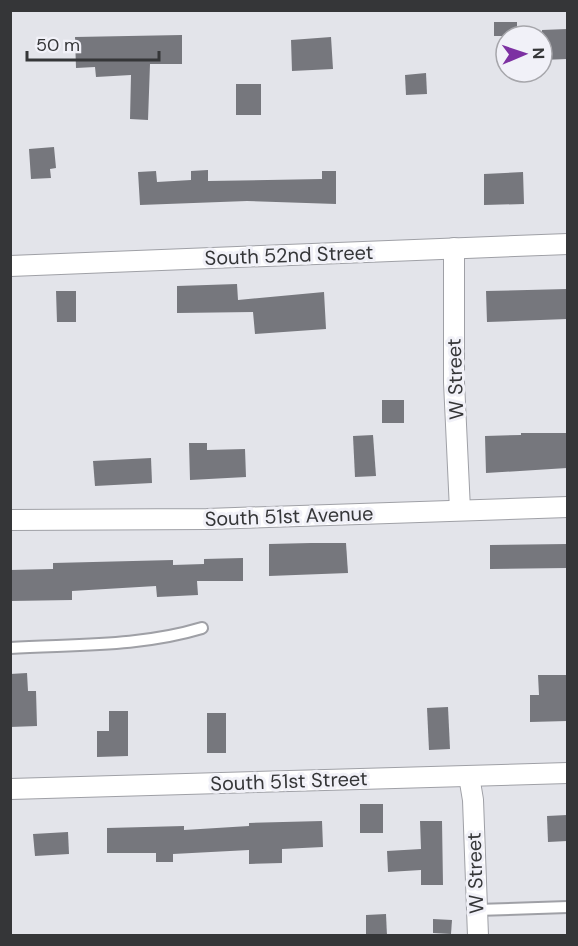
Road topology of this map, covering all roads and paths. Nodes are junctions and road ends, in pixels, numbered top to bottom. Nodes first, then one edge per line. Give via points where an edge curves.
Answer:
1 (567, 244) edge
2 (454, 248) junction
3 (10, 266) edge
4 (567, 507) edge
5 (460, 510) junction
6 (10, 520) edge
7 (202, 628) dead end
8 (10, 648) edge
9 (567, 773) edge
10 (469, 776) junction
11 (10, 789) edge
12 (567, 907) edge
13 (476, 910) junction
14 (478, 936) edge

1 - 2 street, South 52nd Street
2 - 3 street, South 52nd Street
2 - 5 street, W Street via 454,382
4 - 5 street, South 51st Avenue
5 - 6 street, South 51st Avenue via 207,519
7 - 8 lane via 135,642
9 - 10 street, South 51st Street
10 - 11 street, South 51st Street
10 - 13 street, W Street
12 - 13 lane
13 - 14 street, W Street

